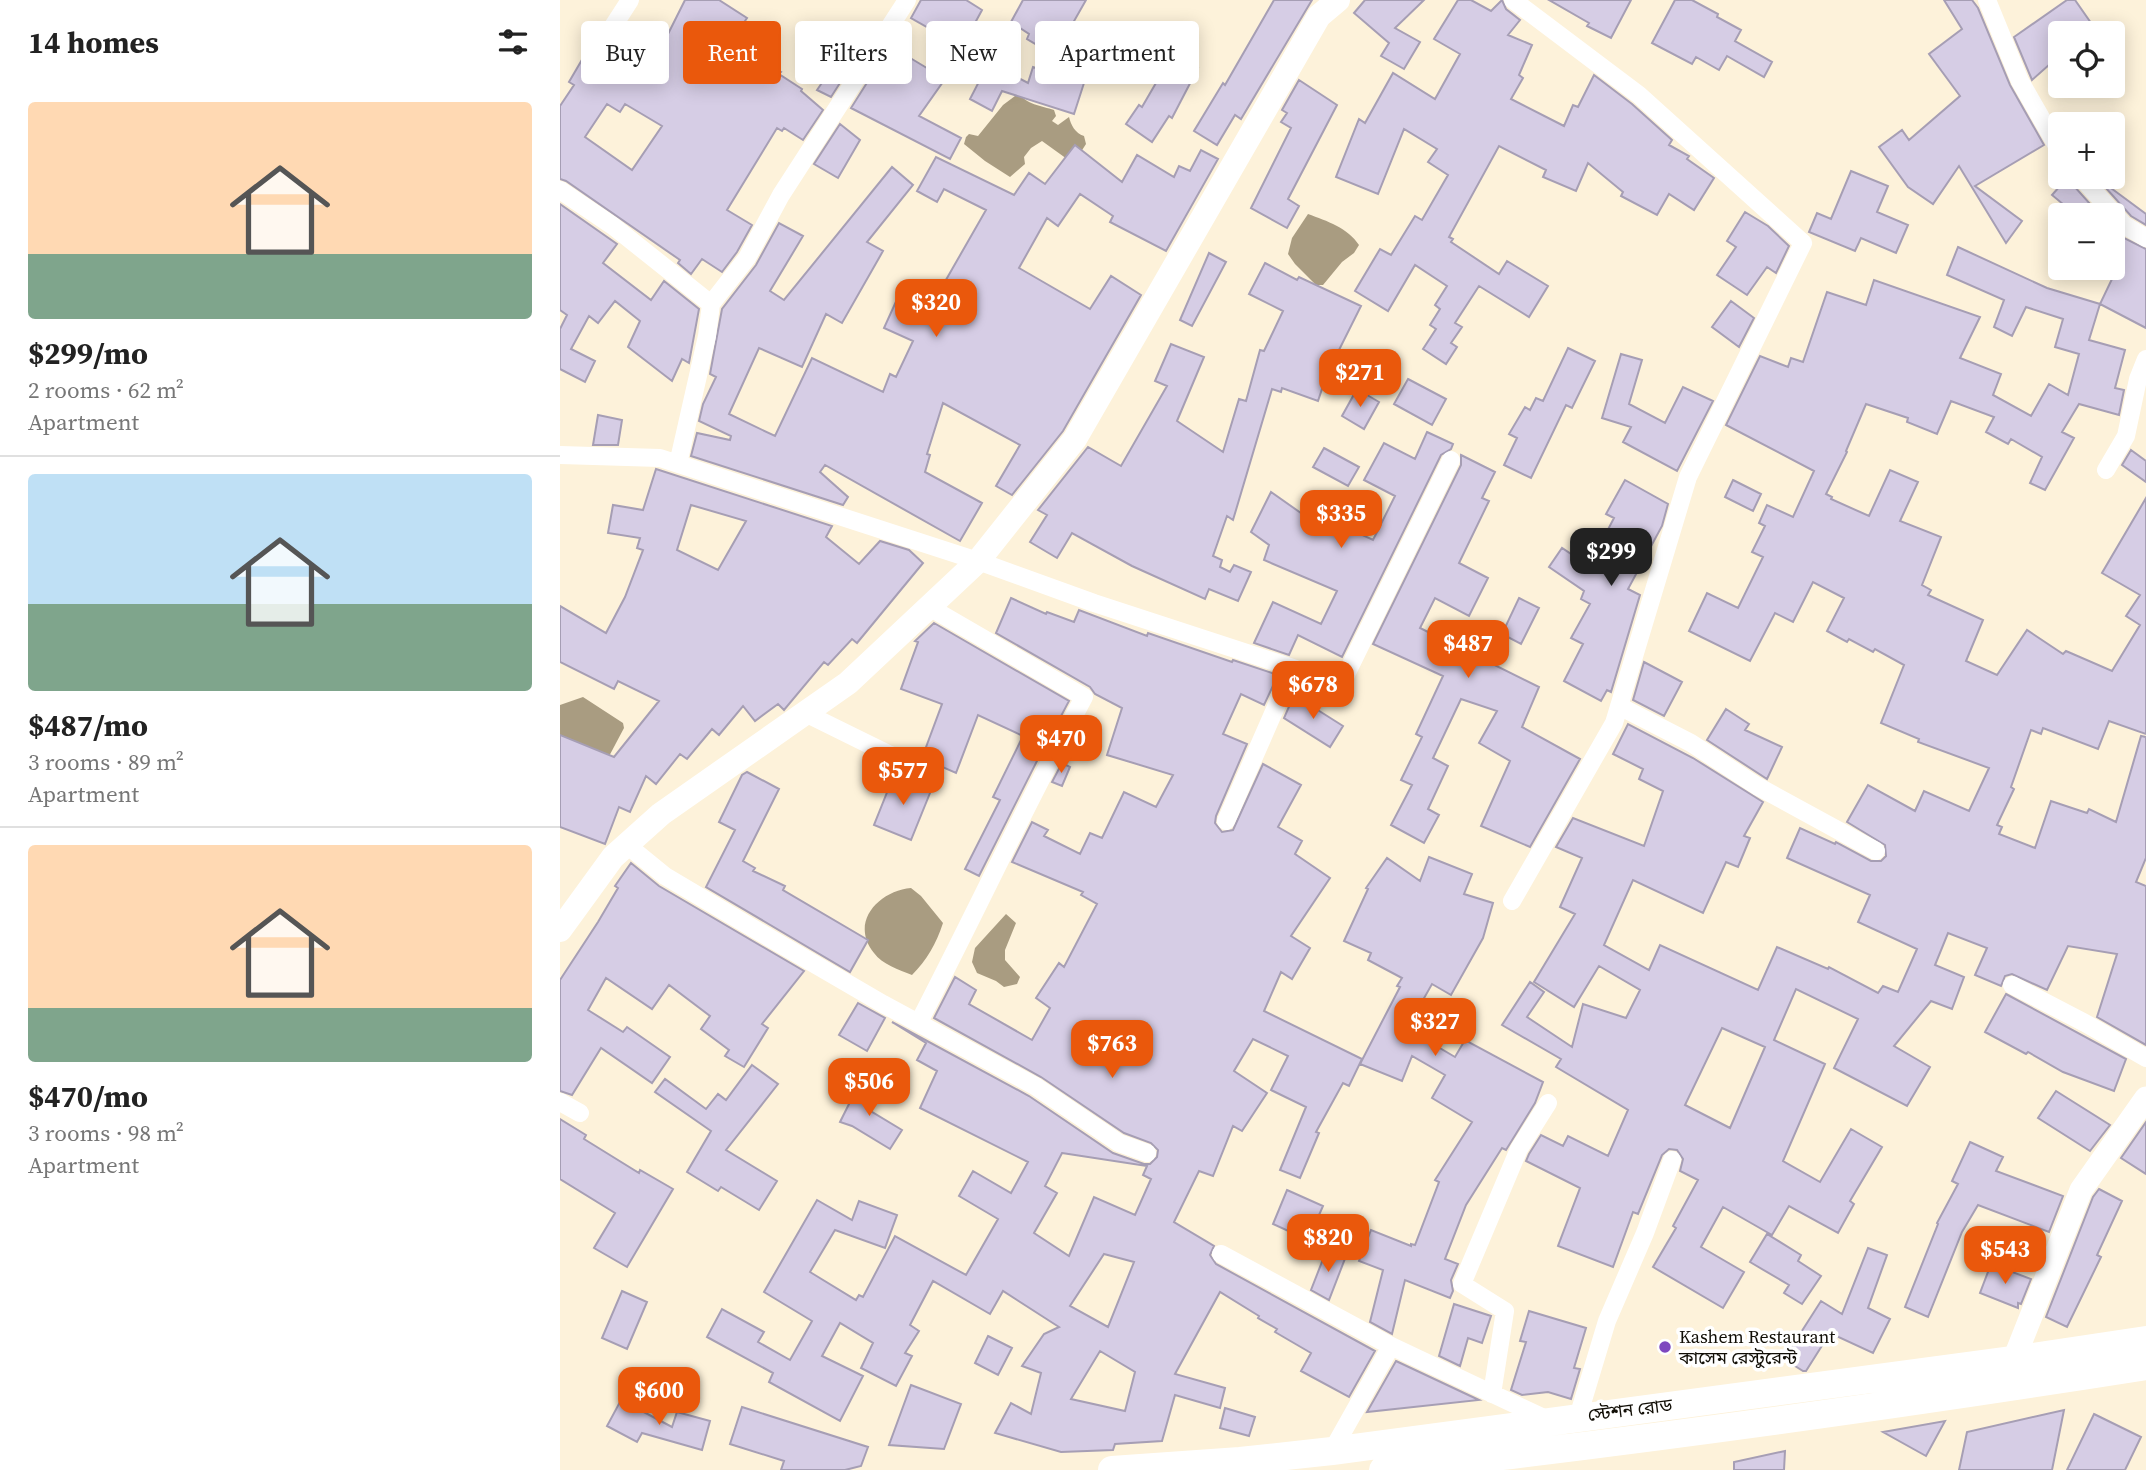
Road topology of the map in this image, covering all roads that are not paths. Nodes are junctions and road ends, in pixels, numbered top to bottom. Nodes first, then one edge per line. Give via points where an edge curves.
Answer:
1 (630, 0) edge
2 (907, 0) edge
3 (1338, 0) edge
4 (1513, 0) edge
5 (1987, 0) edge
6 (616, 21) edge
7 (2048, 130) edge
8 (2092, 189) edge
9 (560, 190) edge
10 (2146, 238) edge
11 (710, 304) junction
12 (2146, 359) edge
13 (560, 455) edge
14 (1451, 460) dead end
15 (678, 464) junction
16 (2106, 470) dead end
17 (978, 561) junction
18 (929, 607) junction
19 (1293, 668) junction
20 (1619, 706) junction
21 (805, 713) junction
22 (935, 778) dead end
23 (1226, 821) dead end
24 (627, 845) junction
25 (1876, 851) dead end
26 (1512, 901) dead end
27 (560, 930) edge
28 (2012, 985) dead end
29 (919, 1022) junction
30 (2146, 1058) edge
31 (2146, 1098) edge
32 (560, 1102) edge
33 (1548, 1103) dead end
34 (580, 1113) dead end
35 (1147, 1153) dead end
36 (1672, 1160) dead end
37 (1221, 1254) dead end
38 (2146, 1340) edge
39 (1391, 1346) junction
40 (2013, 1360) junction
41 (2146, 1366) edge
42 (2004, 1388) junction
43 (1492, 1394) junction
44 (1578, 1417) junction
45 (1549, 1421) junction
46 (1332, 1451) junction
47 (1112, 1470) edge
48 (1383, 1470) edge

1 - 6 street
2 - 11 street via 781,195 747,258
3 - 17 main road via 1319,16 1075,439
4 - 20 street via 1639,95 1803,243 1688,477
5 - 7 street via 2020,81
8 - 10 street via 2124,225
9 - 11 street
11 - 15 street via 708,336
12 - 16 street via 2126,436
13 - 15 street via 660,458
14 - 19 street via 1339,689
15 - 17 street
17 - 18 main road
17 - 19 street
18 - 21 main road via 848,683
18 - 29 street via 1084,697
19 - 23 street
20 - 25 street
20 - 26 street via 1614,723
21 - 22 street
21 - 24 main road via 661,814
24 - 27 main road via 613,857
24 - 29 street via 665,876
28 - 30 street
29 - 35 street via 1035,1086 1119,1143
31 - 40 street via 2081,1190
32 - 34 street
33 - 43 street via 1519,1149 1462,1284 1505,1311
36 - 44 street via 1607,1321
37 - 39 street
38 - 40 main road, স্টেশন রোড
39 - 43 street
39 - 46 street
40 - 42 street
40 - 44 main road, স্টেশন রোড
41 - 42 main road, স্টেশন রোড
42 - 48 main road, স্টেশন রোড
43 - 45 street
44 - 45 main road, স্টেশন রোড
45 - 46 main road, স্টেশন রোড
46 - 47 main road, স্টেশন রোড

